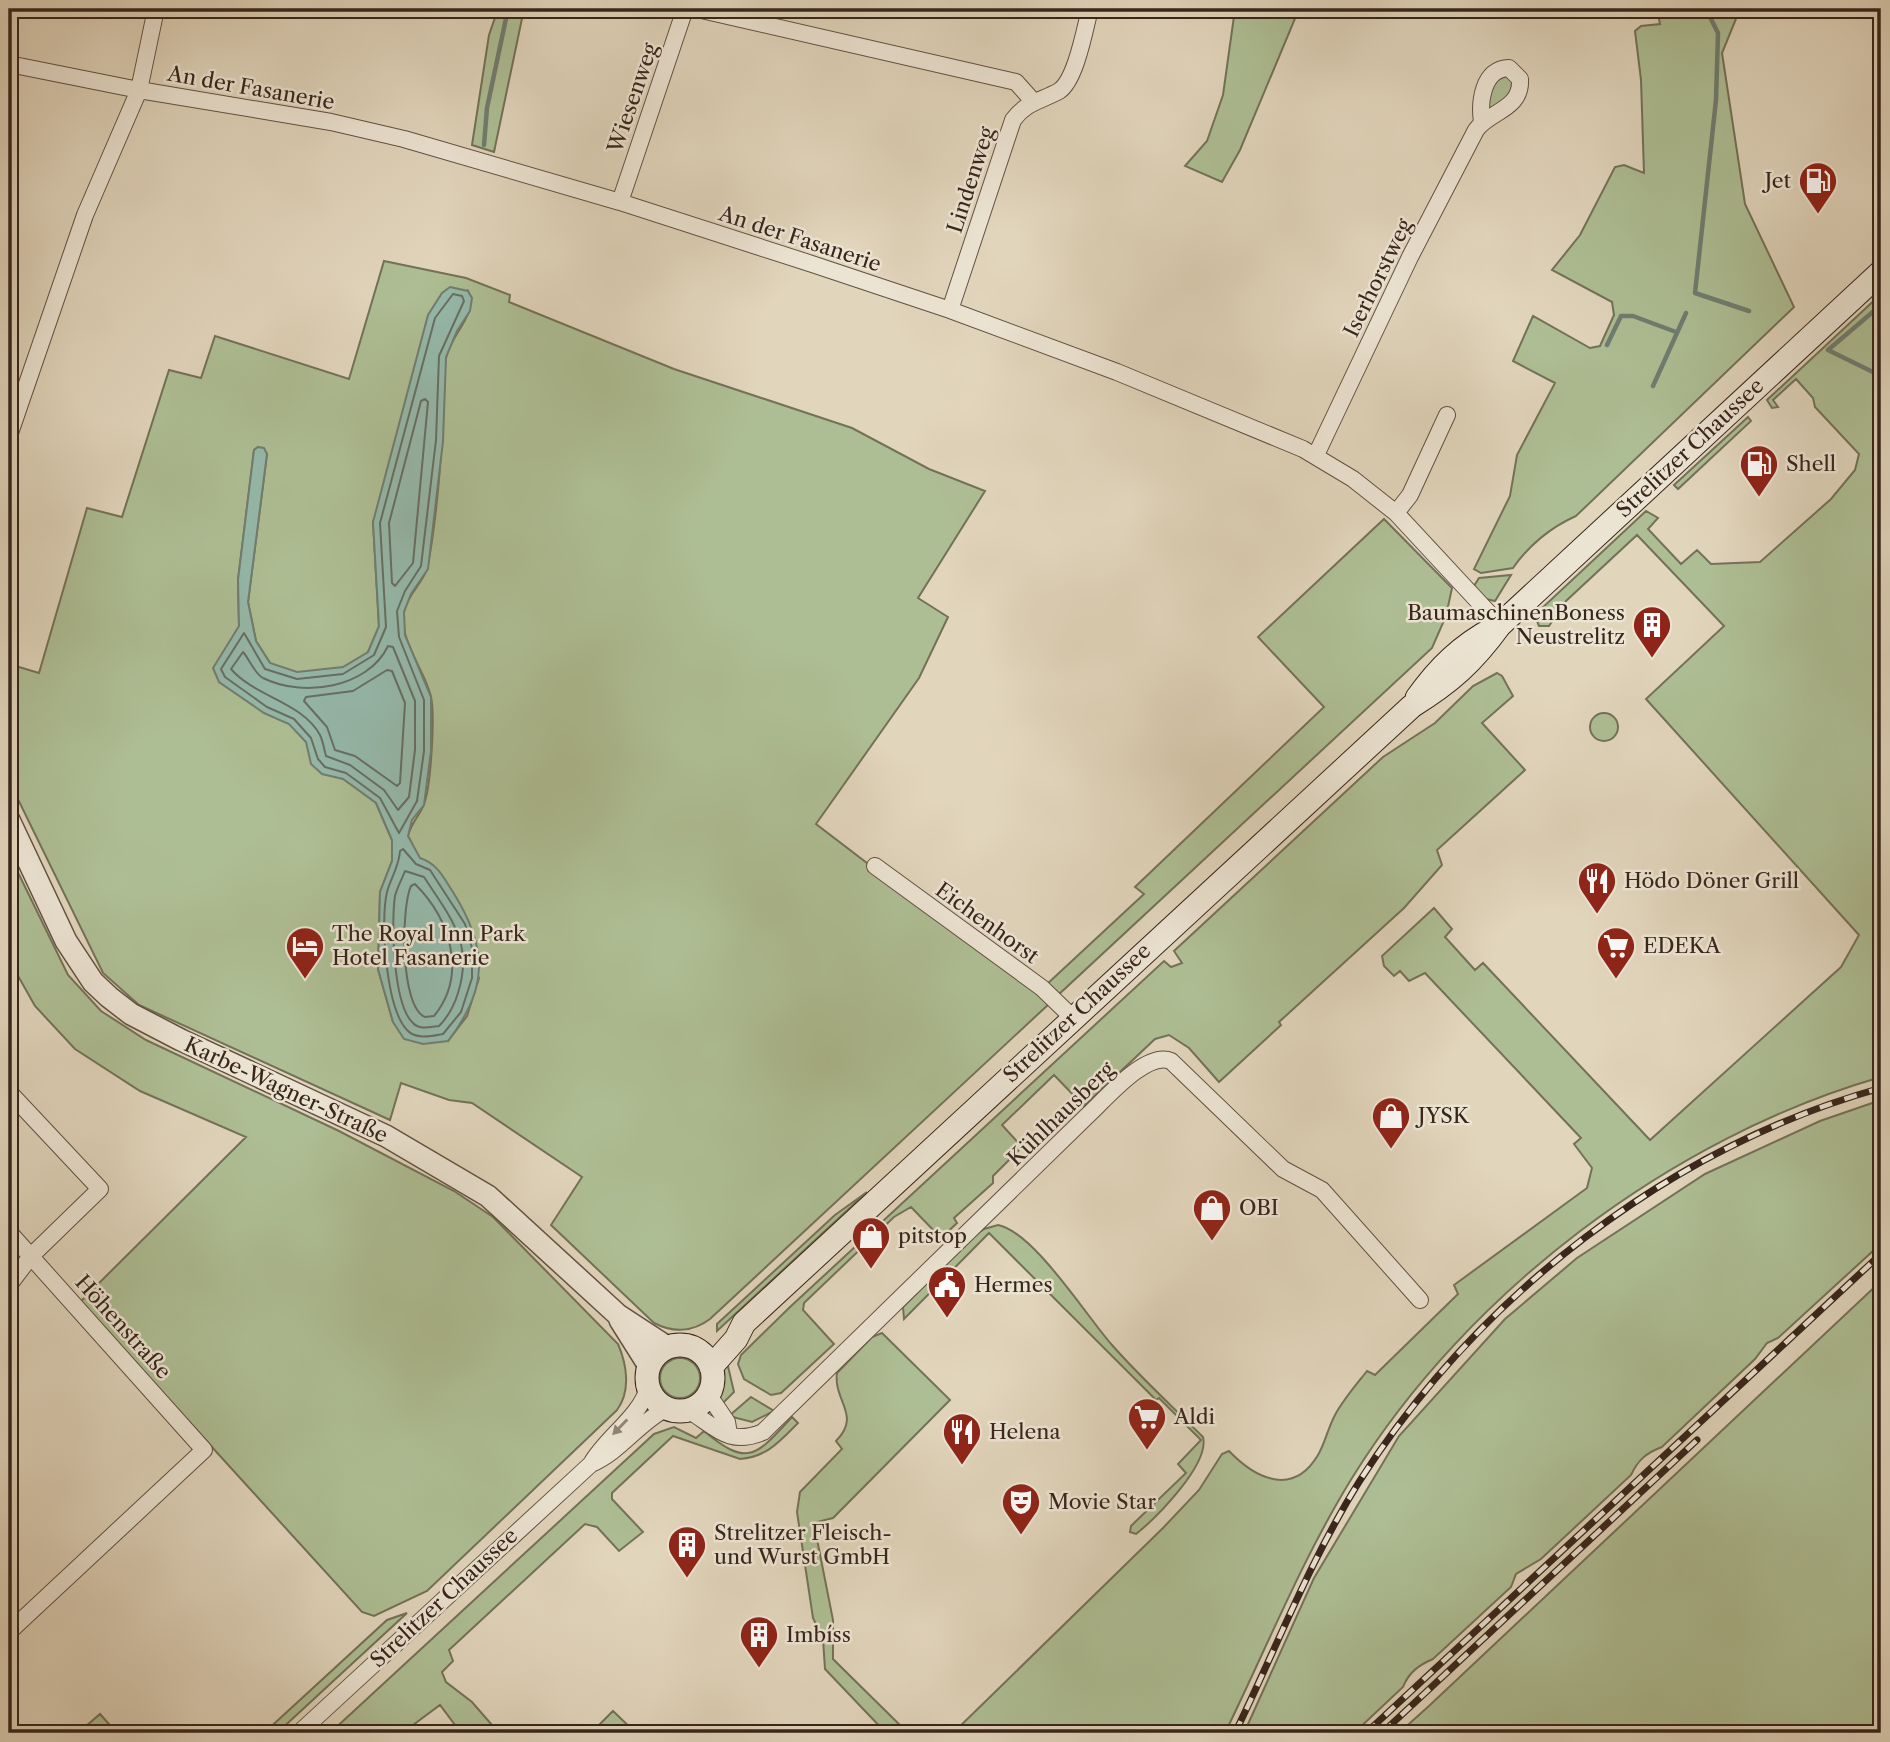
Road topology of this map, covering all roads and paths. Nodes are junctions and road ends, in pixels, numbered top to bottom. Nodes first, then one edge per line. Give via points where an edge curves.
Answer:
1 (156, 9) edge
2 (685, 9) edge
3 (697, 9) edge
4 (1090, 9) edge
5 (9, 64) edge
6 (139, 90) junction
7 (1032, 101) junction
8 (1482, 122) dead end
9 (620, 202) junction
10 (1881, 272) edge
11 (950, 310) junction
12 (1447, 415) dead end
13 (9, 436) edge
14 (1316, 455) junction
15 (1396, 513) junction
16 (1500, 625) junction
17 (9, 820) edge
18 (875, 866) dead end
19 (1072, 1017) junction
20 (9, 1092) edge
21 (9, 1232) edge
22 (31, 1256) junction
23 (9, 1285) edge
24 (1420, 1300) dead end
25 (618, 1315) junction
26 (744, 1323) junction
27 (667, 1347) junction
28 (696, 1349) junction
29 (711, 1367) junction
30 (649, 1377) junction
31 (708, 1394) junction
32 (677, 1409) junction
33 (729, 1434) junction
34 (591, 1464) junction
35 (9, 1632) edge
36 (299, 1733) edge

1 - 6 street
2 - 9 street, Wiesenweg
3 - 7 street via 1016,82
4 - 7 street, Lindenweg via 1076,63 1063,87
5 - 6 street, An der Fasanerie
6 - 9 street, An der Fasanerie via 331,122
6 - 13 street via 85,215
7 - 11 street, Lindenweg via 1013,120
8 - 14 street, Iserhorstweg via 1410,257
9 - 11 street, An der Fasanerie
10 - 16 main road, Strelitzer Chaussee
11 - 14 street, An der Fasanerie via 1185,399
12 - 15 street via 1410,495
14 - 15 street, An der Fasanerie
15 - 16 street, An der Fasanerie
16 - 19 main road, Strelitzer Chaussee via 1470,664 1412,705
17 - 25 street, Karbe-Wagner-Straße via 66,940 93,982 109,997 181,1040 386,1136 482,1192
18 - 19 street, Eichenhorst via 1042,988
19 - 26 main road, Strelitzer Chaussee
20 - 22 street via 100,1189
21 - 22 street, Höhenstraße
22 - 23 street
22 - 35 street, Höhenstraße via 204,1450
24 - 33 street, Kühlhausberg via 1322,1190 1283,1169 1171,1060 1157,1058 1138,1069 1086,1117 773,1425 744,1438
25 - 27 street, Karbe-Wagner-Straße
25 - 30 street, Karbe-Wagner-Straße
26 - 28 main road, Strelitzer Chaussee via 727,1328
26 - 29 main road, Strelitzer Chaussee
27 - 28 main road
27 - 30 main road, Strelitzer Chaussee via 656,1354
28 - 29 main road
29 - 31 main road via 713,1381
30 - 32 main road via 655,1400
30 -> 34 street, Strelitzer Chaussee via 640,1406
31 - 32 main road, Strelitzer Chaussee via 701,1404
31 - 33 street via 727,1422
32 - 33 street via 716,1432
32 - 34 street, Strelitzer Chaussee via 651,1418 608,1457
34 - 36 street, Strelitzer Chaussee

